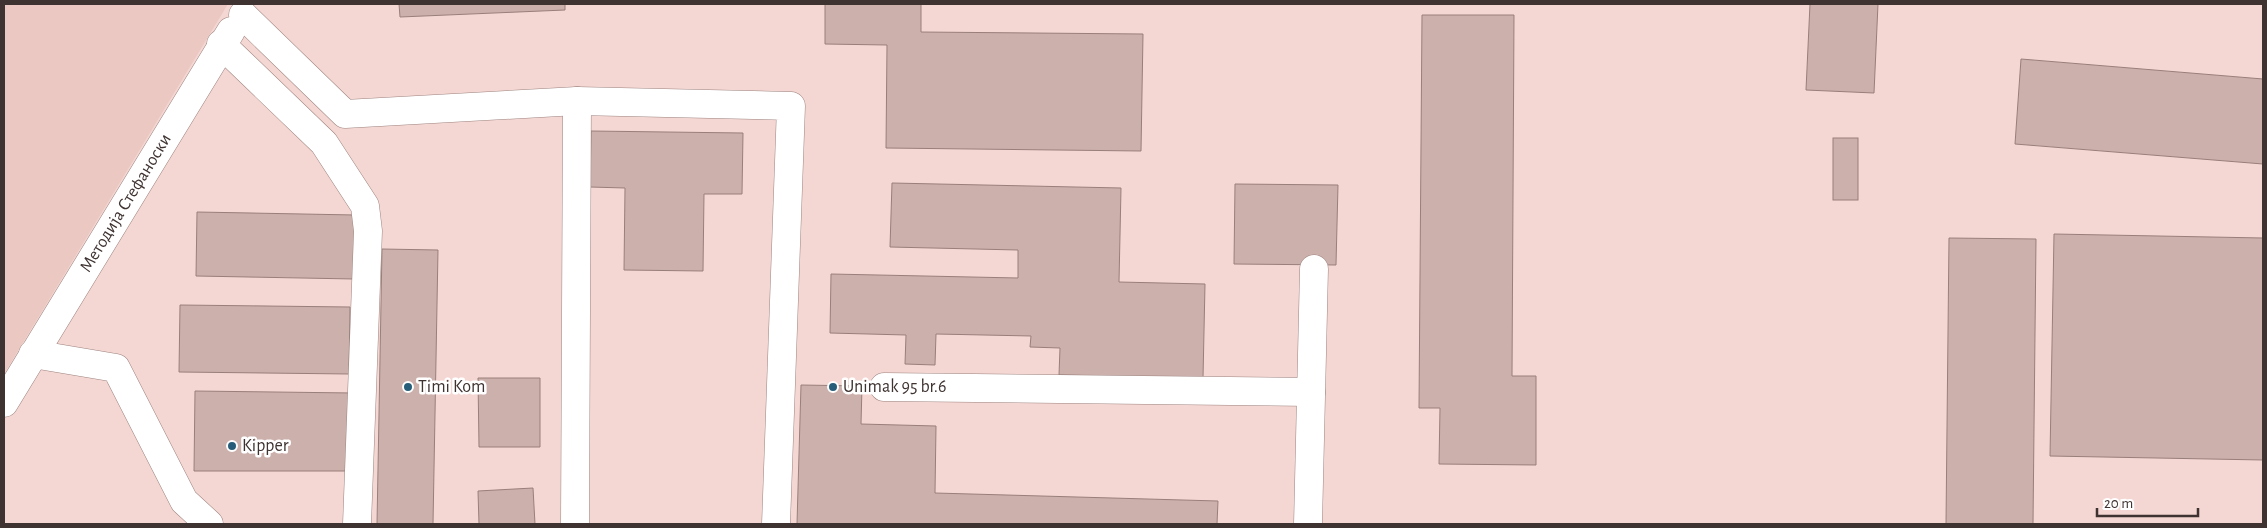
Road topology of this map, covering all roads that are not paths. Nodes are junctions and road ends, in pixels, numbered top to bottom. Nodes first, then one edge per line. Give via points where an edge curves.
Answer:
1 (246, 9) edge
2 (221, 44) junction
3 (578, 101) junction
4 (345, 114) junction
5 (324, 143) junction
6 (1314, 269) dead end
7 (33, 354) junction
8 (884, 387) dead end
9 (1311, 392) junction
10 (4, 403) edge
11 (209, 524) edge
12 (357, 524) edge
13 (575, 524) edge
14 (776, 524) edge
15 (1308, 524) edge

1 - 2 street, Методија Стефаноски
1 - 4 street
2 - 5 street
2 - 7 street, Методија Стефаноски
3 - 4 street
3 - 13 street
3 - 14 street via 791,106
4 - 5 street
5 - 12 street via 365,206 368,231
6 - 9 street
7 - 10 street, Методија Стефаноски
7 - 11 street via 116,368 184,501
8 - 9 street
9 - 15 street

